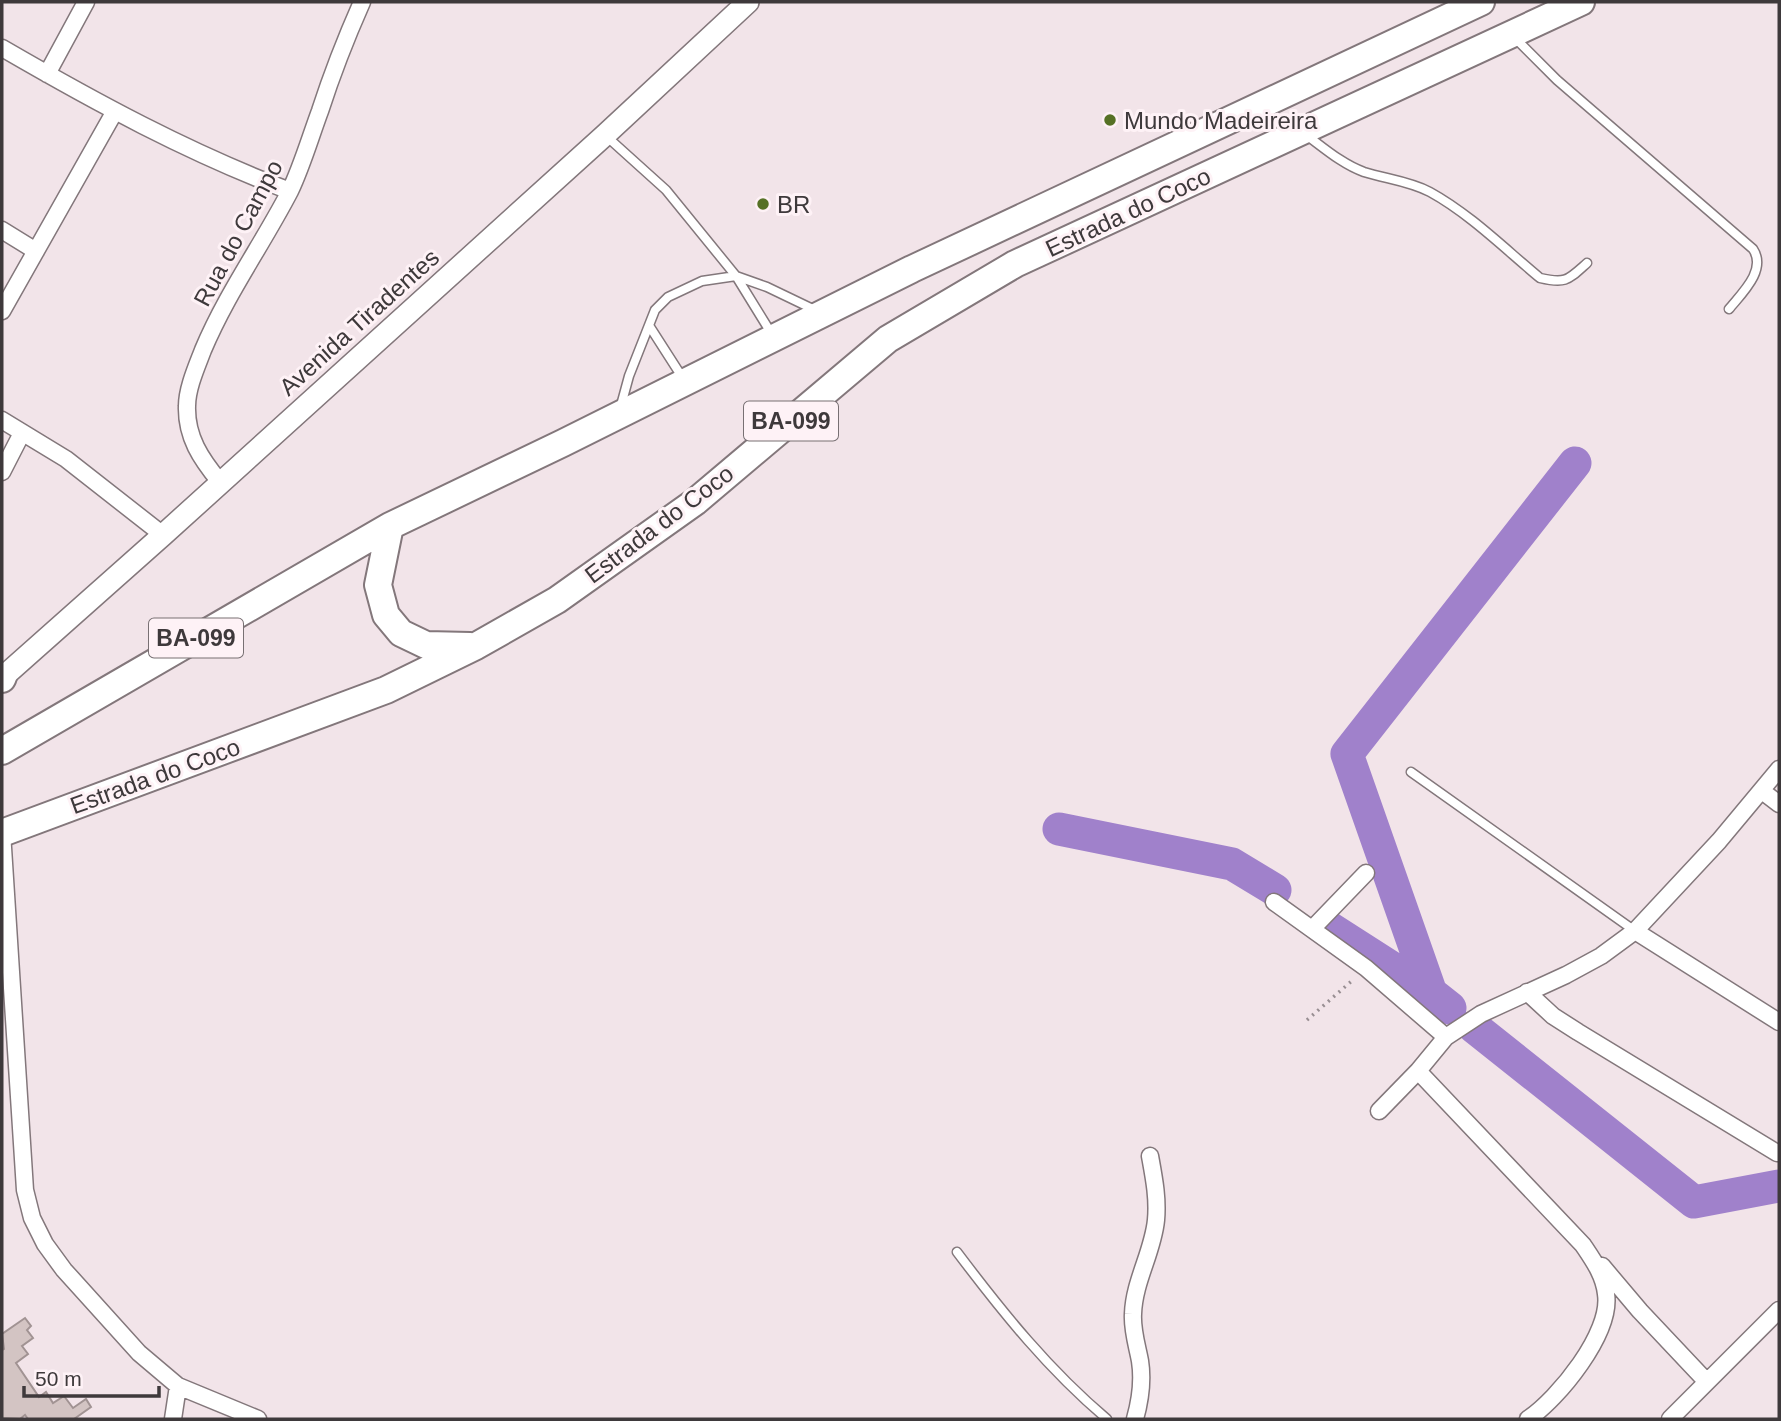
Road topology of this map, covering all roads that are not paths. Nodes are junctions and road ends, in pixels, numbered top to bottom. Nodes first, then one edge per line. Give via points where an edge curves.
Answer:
1 (86, 2) edge
2 (362, 2) edge
3 (748, 2) edge
4 (1481, 2) edge
5 (1581, 2) edge
6 (1510, 34) junction
7 (2, 48) edge
8 (47, 74) junction
9 (115, 111) junction
10 (1302, 131) junction
11 (605, 135) junction
12 (290, 191) junction
13 (2, 230) edge
14 (36, 251) junction
15 (1587, 263) dead end
16 (736, 276) junction
17 (1729, 309) dead end
18 (2, 311) edge
19 (823, 314) junction
20 (650, 327) junction
21 (774, 338) junction
22 (686, 382) junction
23 (618, 416) junction
24 (2, 419) edge
25 (22, 433) junction
26 (2, 472) edge
27 (220, 482) junction
28 (390, 526) junction
29 (163, 536) junction
30 (476, 646) junction
31 (2, 678) edge
32 (2, 751) edge
33 (1779, 769) edge
34 (1411, 772) dead end
35 (1762, 791) junction
36 (1779, 804) edge
37 (2, 833) edge
38 (1366, 873) dead end
39 (1274, 902) dead end
40 (1312, 929) junction
41 (1635, 931) junction
42 (1527, 992) junction
43 (1779, 1022) edge
44 (1446, 1037) junction
45 (1418, 1071) junction
46 (1379, 1111) dead end
47 (1777, 1153) dead end
48 (1150, 1156) dead end
49 (1583, 1245) junction
50 (957, 1252) dead end
51 (1779, 1310) edge
52 (1706, 1381) junction
53 (177, 1386) junction
54 (173, 1419) edge
55 (258, 1419) edge
56 (1107, 1419) edge
57 (1135, 1419) edge
58 (1528, 1419) edge
59 (1670, 1419) edge

1 - 8 street
2 - 12 street, Rua do Campo
3 - 11 street, Avenida Tiradentes
4 - 19 highway, Estrada do Coco / BA-099
5 - 6 highway, Estrada do Coco / BA-099
6 - 10 highway, Estrada do Coco / BA-099
6 - 17 lane via 1754,249 1759,264 1756,273
7 - 8 street
8 - 9 street
9 - 12 street via 204,156
9 - 14 street
10 - 15 lane via 1341,161 1407,183 1452,206 1540,278 1568,280
10 - 30 highway, Estrada do Coco / BA-099 via 1015,264 888,339 695,502 557,600
11 - 16 lane via 666,190
11 - 27 street, Avenida Tiradentes
12 - 27 street, Rua do Campo via 215,323 187,404 195,449
13 - 14 street
14 - 18 street
16 - 19 lane
16 - 20 lane via 702,281 668,297 655,310
16 - 21 lane
19 - 21 highway, Estrada do Coco / BA-099
20 - 22 lane
20 - 23 lane
21 - 22 highway, Estrada do Coco / BA-099
22 - 23 highway, Estrada do Coco / BA-099
23 - 28 highway, Estrada do Coco / BA-099
24 - 25 street
25 - 26 street
25 - 29 street via 66,459
27 - 29 street, Avenida Tiradentes
28 - 30 highway via 378,585 386,615 401,633 426,645
28 - 32 highway, Estrada do Coco / BA-099
29 - 31 street, Avenida Tiradentes
30 - 37 highway, Estrada do Coco / BA-099 via 386,690
33 - 35 street
34 - 41 lane
35 - 36 street
35 - 41 street
37 - 53 street via 25,1190 32,1218 45,1244 86,1296
38 - 40 street
39 - 40 street
40 - 44 street via 1366,968
41 - 42 street via 1601,956
41 - 43 street
42 - 44 street
42 - 47 street via 1553,1016
44 - 45 street
45 - 46 street
45 - 49 street
48 - 57 street via 1156,1222 1133,1312 1141,1388
49 - 52 street
49 - 58 street via 1600,1272 1607,1295 1605,1315 1597,1337 1561,1390
50 - 56 lane via 1012,1324 1068,1386
51 - 52 street
52 - 59 street
53 - 54 street
53 - 55 street

